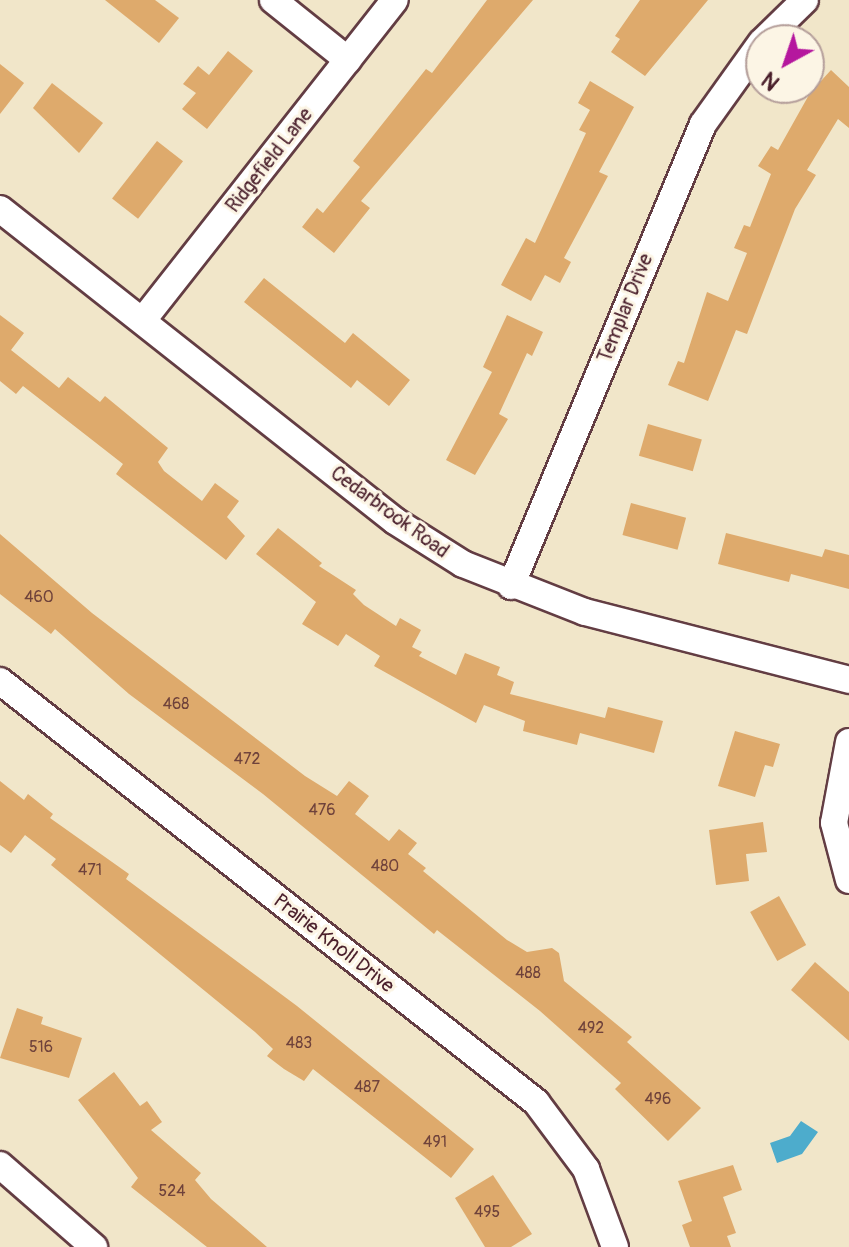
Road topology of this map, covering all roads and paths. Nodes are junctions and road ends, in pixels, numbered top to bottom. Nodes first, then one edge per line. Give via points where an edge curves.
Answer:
1 (273, 0) edge
2 (395, 0) edge
3 (805, 0) edge
4 (780, 24) edge
5 (348, 60) junction
6 (745, 62) edge
7 (0, 209) edge
8 (143, 320) junction
9 (511, 586) junction
10 (849, 680) edge
11 (0, 681) edge
12 (849, 742) edge
13 (849, 880) edge
14 (0, 1165) edge
15 (94, 1247) edge
16 (615, 1247) edge

1 - 5 street
2 - 5 street, Ridgefield Lane
3 - 4 street, Templar Drive
5 - 8 street, Ridgefield Lane
6 - 9 street, Templar Drive via 697,138
7 - 8 street, Cedarbrook Road
8 - 9 street, Cedarbrook Road via 395,521 463,564
9 - 10 street, Cedarbrook Road via 585,612
11 - 16 street, Prairie Knoll Drive via 536,1102 586,1169
12 - 13 street via 834,823
14 - 15 street

